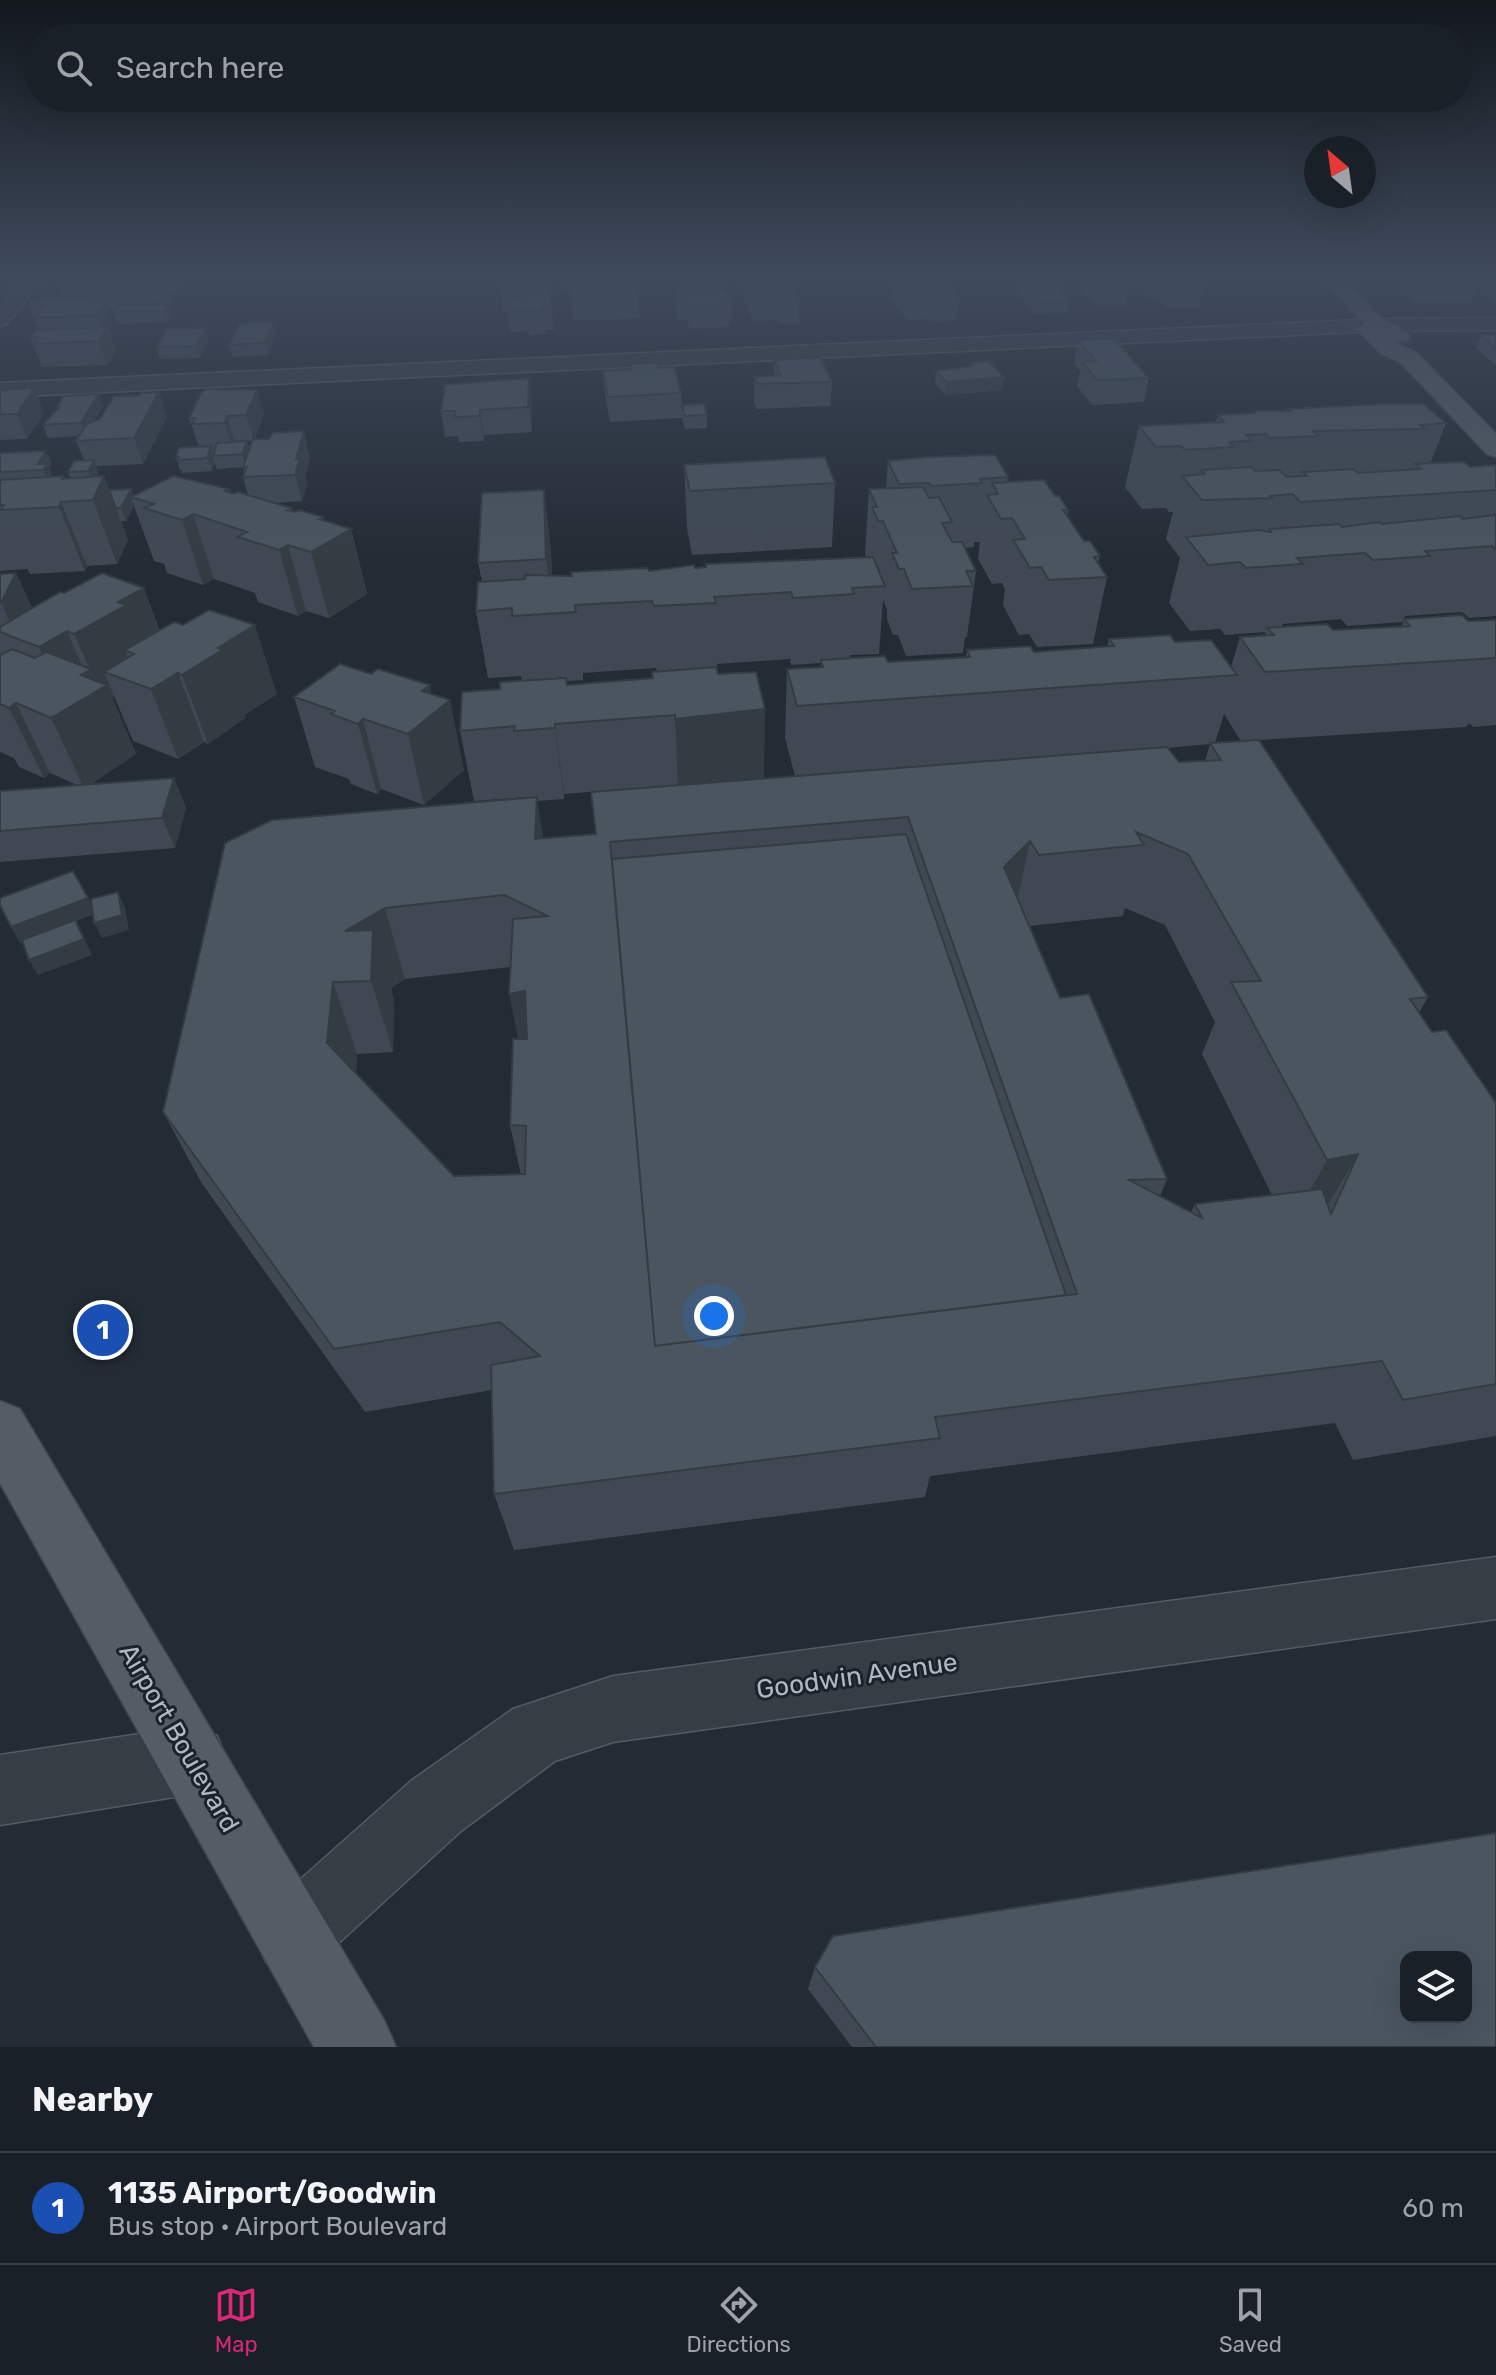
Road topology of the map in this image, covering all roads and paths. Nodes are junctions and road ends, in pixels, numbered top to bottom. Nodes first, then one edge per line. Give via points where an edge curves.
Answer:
1 (349, 374) edge
2 (1424, 374) edge
3 (0, 390) edge
4 (1496, 449) edge
5 (0, 1428) edge
6 (1496, 1588) edge
7 (193, 1760) junction
8 (0, 1790) edge
9 (292, 1936) junction
10 (357, 2047) edge

1 - 3 street
2 - 4 main road
5 - 7 main road, Airport Boulevard
6 - 9 street, Goodwin Avenue via 613,1709 537,1733 436,1806
7 - 8 street
7 - 9 main road, Airport Boulevard
9 - 10 main road, Airport Boulevard

